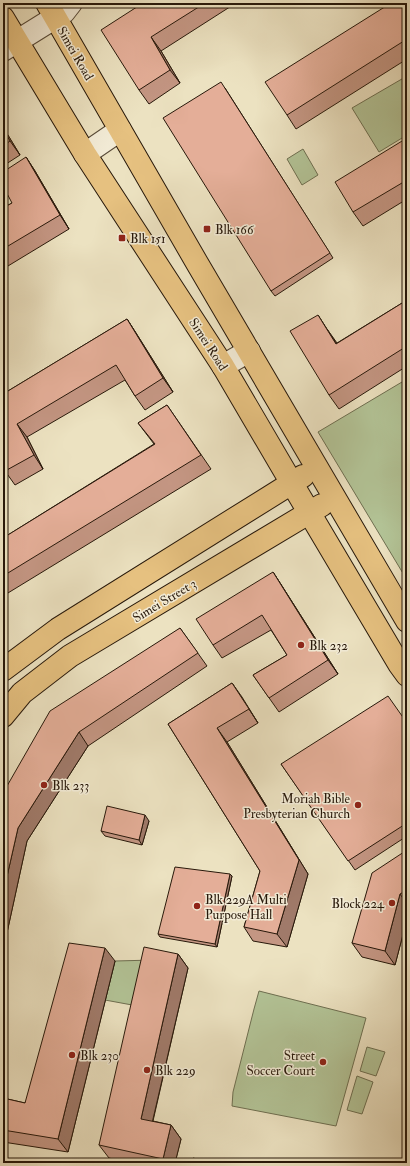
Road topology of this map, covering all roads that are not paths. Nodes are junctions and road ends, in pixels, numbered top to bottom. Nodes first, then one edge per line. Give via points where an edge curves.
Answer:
1 (71, 3) edge
2 (51, 7) edge
3 (7, 34) edge
4 (120, 130) junction
5 (85, 154) junction
6 (249, 351) junction
7 (223, 366) junction
8 (317, 466) junction
9 (292, 484) junction
10 (335, 498) junction
11 (309, 513) junction
12 (407, 622) edge
13 (407, 645) edge
14 (3, 670) edge
15 (403, 670) edge
16 (3, 716) edge

1 - 2 street via 64,12
2 - 3 street
2 - 4 main road, Simei Road
3 - 5 main road, Simei Road
4 - 5 street
4 - 6 main road, Simei Road
5 - 7 main road, Simei Road
6 - 7 street
6 - 8 main road, Simei Road
7 - 9 main road, Simei Road
8 - 9 main road
8 - 10 main road, Simei Road
9 - 11 main road, Simei Road
9 - 14 main road via 58,629
10 - 11 main road, Simei Street 3
10 - 12 main road, Simei Road
11 - 15 main road, Simei Road
11 - 16 main road, Simei Street 3 via 70,656 22,693
13 - 15 main road via 400,654

